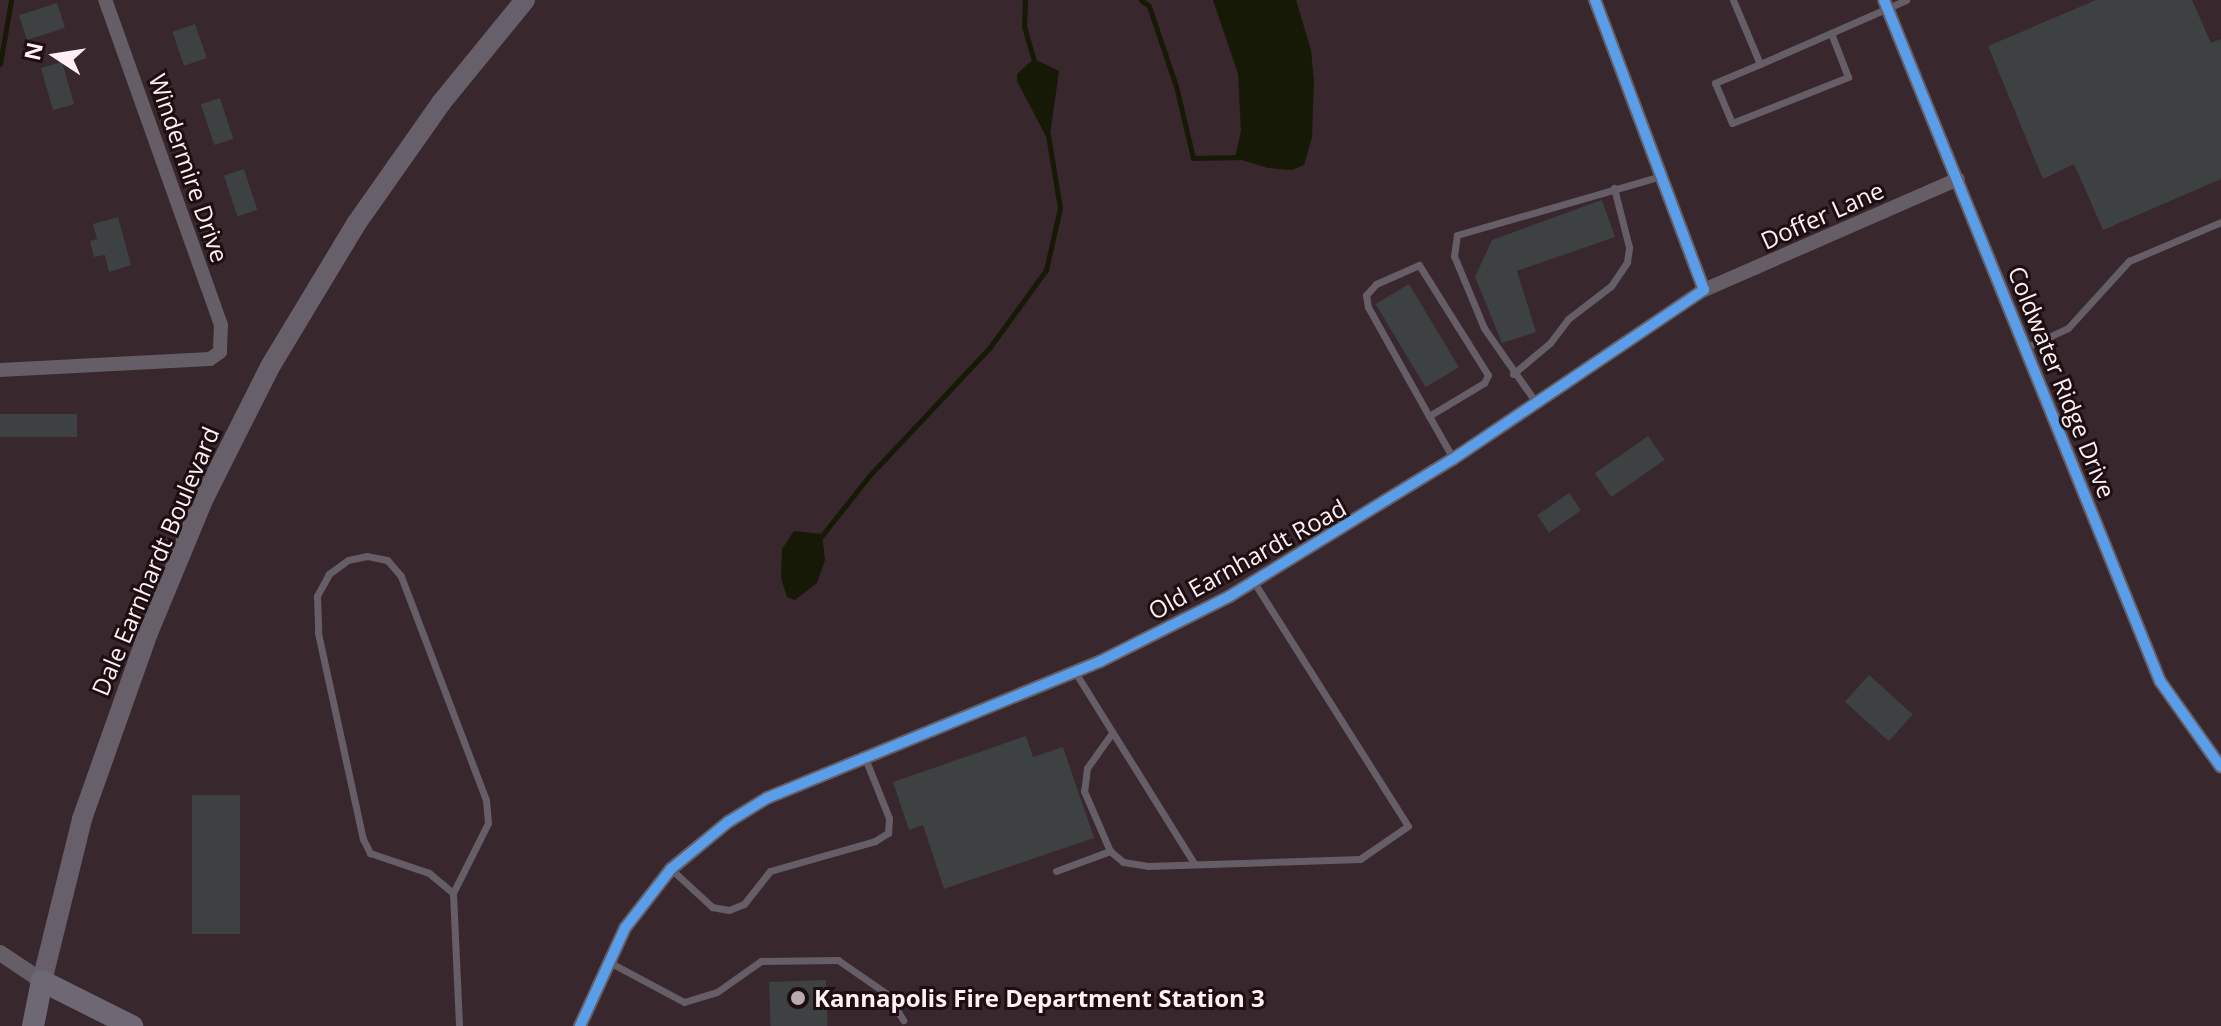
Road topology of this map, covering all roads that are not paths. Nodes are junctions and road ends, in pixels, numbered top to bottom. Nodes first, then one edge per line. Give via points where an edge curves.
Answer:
1 (105, 0) edge
2 (525, 0) edge
3 (1595, 0) edge
4 (1733, 0) edge
5 (1906, 0) edge
6 (1886, 4) edge
7 (1831, 33) junction
8 (1760, 64) junction
9 (1662, 176) junction
10 (1958, 179) junction
11 (1614, 188) junction
12 (2221, 222) edge
13 (1704, 290) junction
14 (2027, 347) junction
15 (0, 370) edge
16 (1513, 374) junction
17 (1537, 404) junction
18 (1429, 416) junction
19 (1453, 459) junction
20 (1254, 582) junction
21 (1075, 672) junction
22 (1112, 733) junction
23 (865, 758) junction
24 (2221, 767) edge
25 (1110, 851) junction
26 (1194, 863) junction
27 (671, 869) junction
28 (1056, 871) dead end
29 (453, 893) junction
30 (0, 953) edge
31 (607, 961) junction
32 (42, 981) junction
33 (903, 1020) dead end
34 (33, 1026) edge
35 (132, 1026) edge
36 (459, 1026) edge
37 (580, 1026) edge

1 - 15 street, Windermire Drive via 221,325 220,352 210,359
2 - 32 main road, Dale Earnhardt Boulevard via 441,103 356,224 271,365 204,498 148,633 82,819
3 - 9 street
4 - 8 lane
5 - 6 lane
6 - 7 lane
6 - 10 street, Coldwater Ridge Drive
7 - 8 lane
7 - 8 lane via 1848,77 1732,123 1715,83
9 - 11 lane
9 - 13 street
10 - 13 street, Doffer Lane
10 - 14 street, Coldwater Ridge Drive
11 - 16 lane via 1629,247 1627,262 1606,291 1568,319 1550,343
11 - 16 lane via 1457,235 1454,256 1484,328
12 - 14 lane via 2129,261 2068,328
13 - 17 street, Old Earnhardt Road
14 - 24 street, Coldwater Ridge Drive via 2160,681
16 - 17 lane
17 - 19 street, Old Earnhardt Road
18 - 18 lane via 1366,295 1376,284 1419,265 1488,375 1484,383
18 - 19 lane
19 - 20 street, Old Earnhardt Road
20 - 21 street, Old Earnhardt Road
20 - 26 lane via 1408,826 1360,859
21 - 22 lane
21 - 23 street, Old Earnhardt Road
22 - 25 lane via 1087,768 1084,791
22 - 26 lane
23 - 27 street, Old Earnhardt Road via 767,798 710,835
23 - 27 lane via 889,818 888,833 875,841 770,871 744,904 729,910 712,907
25 - 26 lane via 1123,862 1148,866
25 - 28 lane
27 - 31 street, Old Earnhardt Road via 625,928
29 - 29 lane via 488,823 486,800 401,576 387,560 348,560 329,574 317,596 318,633 363,839 370,853 429,873
29 - 36 lane
30 - 32 street
31 - 33 lane via 684,1002 717,992 761,961 838,960 887,994
31 - 37 street, Old Earnhardt Road
32 - 34 main road, Dale Earnhardt Boulevard
32 - 35 main road

